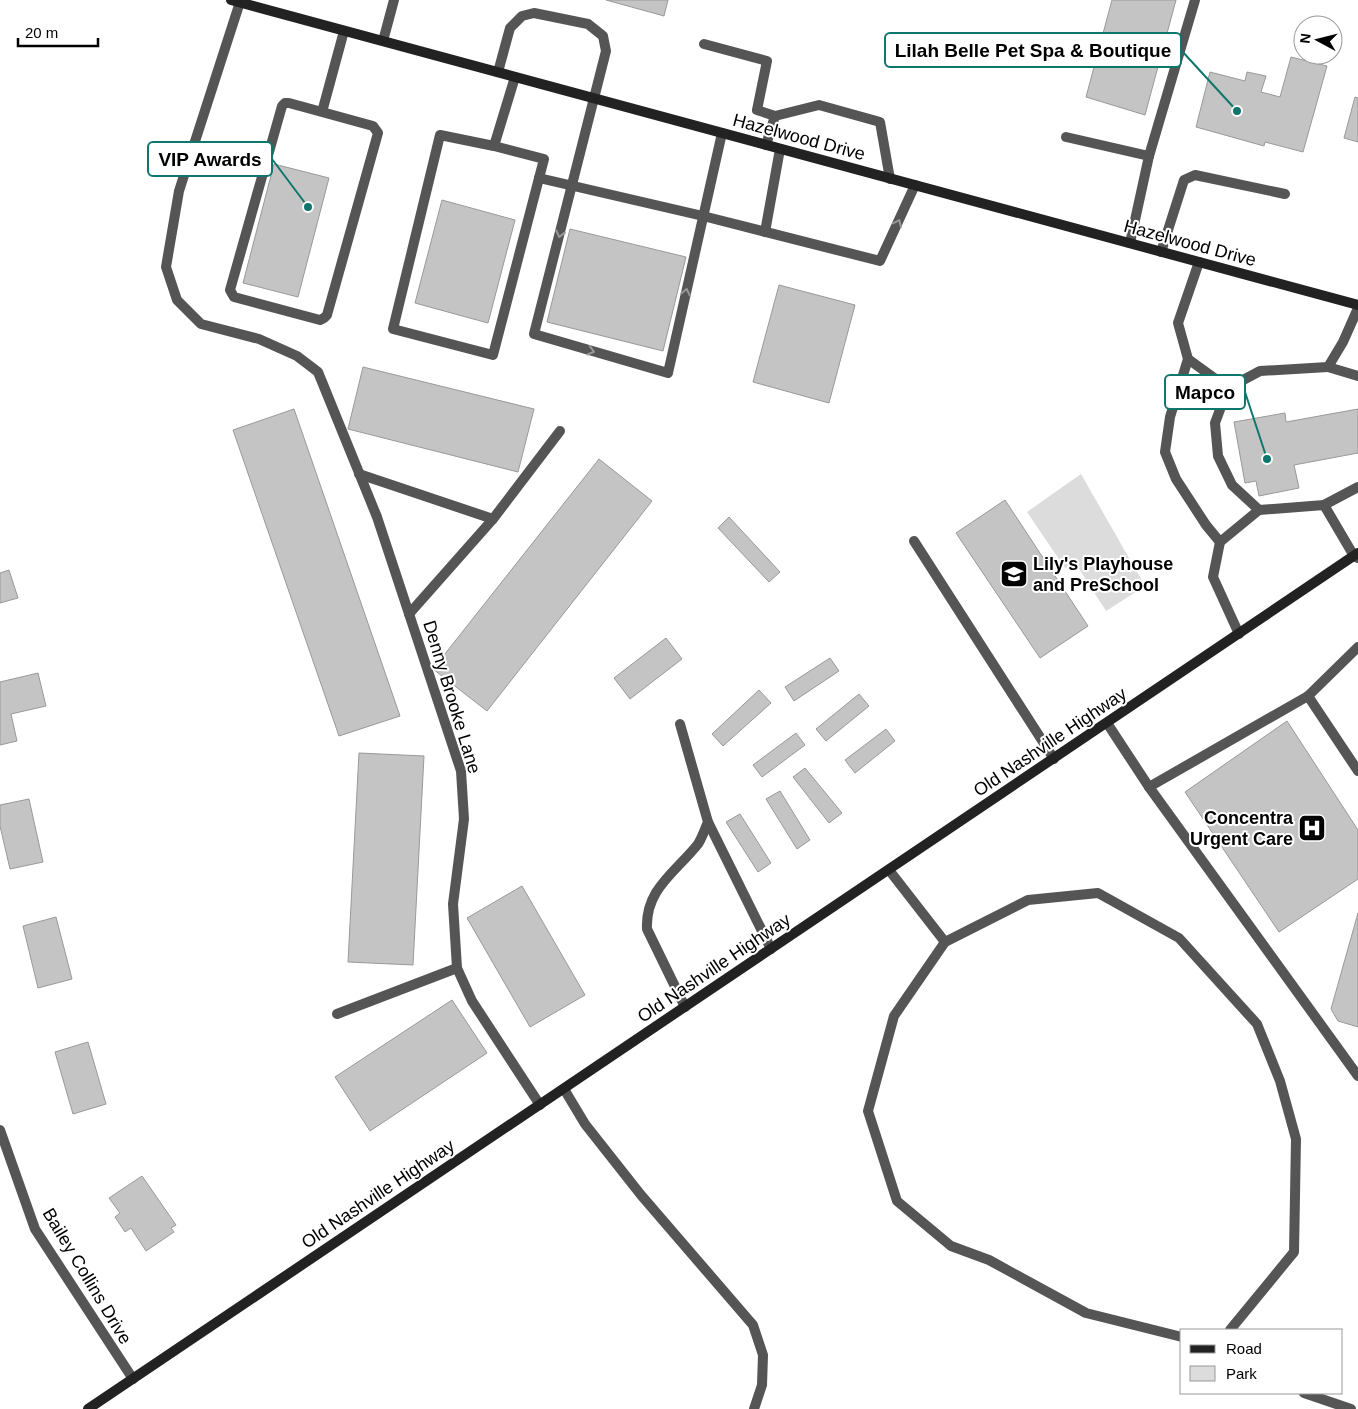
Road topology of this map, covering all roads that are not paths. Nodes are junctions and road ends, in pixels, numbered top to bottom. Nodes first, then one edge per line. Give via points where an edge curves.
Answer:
1 (394, 0) edge
2 (1195, 0) edge
3 (236, 1) edge
4 (344, 31) junction
5 (383, 41) junction
6 (704, 44) dead end
7 (498, 72) junction
8 (515, 77) junction
9 (594, 98) junction
10 (322, 112) junction
11 (775, 116) junction
12 (722, 133) junction
13 (1066, 137) dead end
14 (766, 145) junction
15 (494, 146) junction
16 (780, 149) junction
17 (1149, 156) junction
18 (539, 178) junction
19 (890, 179) junction
20 (915, 185) junction
21 (572, 187) junction
22 (1285, 194) dead end
23 (703, 216) junction
24 (765, 232) junction
25 (1130, 243) junction
26 (1161, 252) junction
27 (1199, 262) junction
28 (1358, 306) edge
29 (1188, 359) junction
30 (1328, 367) junction
31 (1358, 376) edge
32 (1228, 388) junction
33 (560, 431) dead end
34 (359, 474) junction
35 (1358, 487) edge
36 (1324, 504) junction
37 (1259, 510) junction
38 (493, 519) junction
39 (914, 541) dead end
40 (1220, 542) junction
41 (1356, 556) edge
42 (409, 614) junction
43 (1239, 634) junction
44 (1358, 647) edge
45 (1308, 696) junction
46 (1107, 723) junction
47 (680, 724) dead end
48 (1054, 759) junction
49 (1358, 771) edge
50 (1149, 787) junction
51 (708, 822) junction
52 (889, 870) junction
53 (944, 942) junction
54 (771, 948) junction
55 (457, 968) junction
56 (685, 1007) junction
57 (337, 1014) dead end
58 (1358, 1076) edge
59 (564, 1089) junction
60 (540, 1104) junction
61 (0, 1130) edge
62 (1231, 1329) edge
63 (1180, 1336) edge
64 (133, 1379) junction
65 (1307, 1394) edge
66 (88, 1409) edge
67 (754, 1409) edge
68 (1351, 1409) edge

1 - 5 street
2 - 17 street
3 - 4 main road, Hazelwood Drive
3 - 34 street, Denny Brooke Lane via 179,191 166,267 177,300 201,324 259,339 297,356 318,372
4 - 5 main road, Hazelwood Drive
4 - 10 street
5 - 7 main road, Hazelwood Drive
6 - 11 street via 767,61 757,110
7 - 8 main road, Hazelwood Drive
7 - 9 street via 510,28 522,16 534,13 588,24 603,36 606,51
8 - 9 main road, Hazelwood Drive
8 - 15 street
9 - 12 main road, Hazelwood Drive
9 - 21 street
10 - 10 street via 373,126 378,133 327,315 320,320 234,297 230,290 282,106 290,103
11 - 14 street
11 - 19 street via 819,105 880,122
12 - 14 main road, Hazelwood Drive
12 - 23 street
13 - 17 street
14 - 16 main road, Hazelwood Drive
15 - 18 street via 544,159
15 - 18 street via 440,135 393,329 493,355
16 - 19 main road, Hazelwood Drive
16 - 24 street
17 - 25 street
18 - 21 street
19 - 20 main road, Hazelwood Drive
24 -> 20 street via 880,261
20 - 25 main road, Hazelwood Drive
21 - 23 street
21 -> 23 street via 534,334 668,372
22 - 26 street via 1195,175 1184,180
23 - 24 street
25 - 26 main road, Hazelwood Drive
26 - 27 main road, Hazelwood Drive
27 - 28 main road, Hazelwood Drive
27 - 29 street via 1178,323
28 - 30 street
29 - 32 street
29 - 40 street via 1170,417 1166,452 1176,479
30 - 31 street
30 - 32 street via 1260,371
32 - 37 street via 1216,423 1218,456 1232,485
33 - 38 street, Denny Brooke Lane
34 - 38 street
34 - 42 street, Denny Brooke Lane
35 - 36 street
36 - 37 street
36 - 41 street
37 - 40 street
38 - 42 street, Denny Brooke Lane
39 - 48 street
40 - 43 street via 1214,577
41 - 43 main road, Old Nashville Highway
42 - 55 street, Denny Brooke Lane via 462,772 464,818 453,904
43 - 46 main road, Old Nashville Highway
44 - 45 street
45 - 49 street
45 - 50 street
46 - 48 main road, Old Nashville Highway
46 - 50 street
47 - 51 street
48 - 52 main road, Old Nashville Highway
50 - 58 street
51 - 54 street
51 - 56 street via 699,842 651,899 646,915 648,929
52 - 53 street
52 - 54 main road, Old Nashville Highway
53 - 62 street via 1028,900 1098,893 1179,938 1257,1024 1280,1081 1296,1139 1294,1252
53 - 63 street via 894,1016 868,1111 897,1200 951,1246 988,1260 1086,1313
54 - 56 main road, Old Nashville Highway
55 - 57 street
55 - 60 street, Denny Brooke Lane via 472,1001
56 - 59 main road, Old Nashville Highway
59 - 60 main road, Old Nashville Highway
59 - 67 street via 585,1124 641,1195 753,1325 763,1355 762,1385
60 - 64 main road, Old Nashville Highway
61 - 64 street, Bailey Collins Drive via 35,1229
64 - 66 main road, Old Nashville Highway
65 - 68 street

